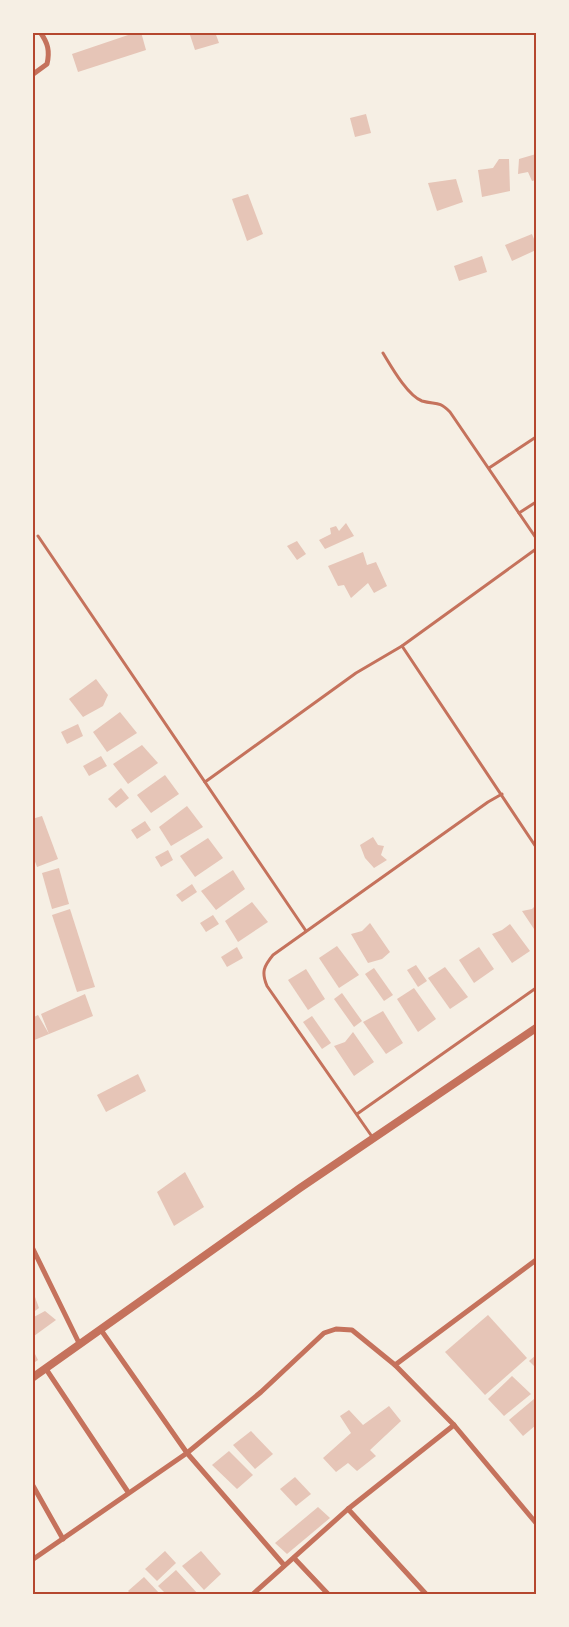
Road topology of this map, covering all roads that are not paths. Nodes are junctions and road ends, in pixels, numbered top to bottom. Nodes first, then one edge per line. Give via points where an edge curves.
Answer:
1 (40, 32) edge
2 (32, 75) edge
3 (383, 353) dead end
4 (536, 437) edge
5 (489, 468) junction
6 (536, 502) edge
7 (519, 513) junction
8 (38, 536) dead end
9 (536, 538) edge
10 (536, 549) edge
11 (402, 646) junction
12 (205, 782) junction
13 (502, 794) junction
14 (536, 847) edge
15 (306, 931) junction
16 (536, 988) edge
17 (536, 1028) edge
18 (357, 1114) junction
19 (374, 1138) junction
20 (32, 1247) edge
21 (536, 1260) edge
22 (101, 1330) junction
23 (80, 1345) junction
24 (395, 1365) junction
25 (46, 1369) junction
26 (32, 1378) edge
27 (454, 1425) junction
28 (187, 1453) junction
29 (32, 1484) edge
30 (128, 1492) junction
31 (348, 1509) junction
32 (536, 1523) edge
33 (62, 1539) junction
34 (294, 1558) junction
35 (32, 1560) edge
36 (284, 1565) junction
37 (253, 1594) edge
38 (328, 1594) edge
39 (426, 1594) edge

1 - 2 street via 49,54 47,64
3 - 5 lane via 414,396 422,401 436,402 450,412
4 - 5 lane
5 - 7 lane
6 - 7 lane
7 - 9 lane
8 - 12 lane
10 - 11 lane
11 - 12 lane via 356,674
11 - 13 lane
12 - 15 lane
13 - 14 lane
13 - 15 lane
15 - 18 lane via 273,955 264,966 262,977
16 - 18 lane
17 - 19 street
18 - 19 lane
19 - 22 street
20 - 23 street
21 - 24 street
22 - 23 street
22 - 28 street
23 - 25 street
24 - 27 street
24 - 28 street via 352,1330 336,1329 324,1333 261,1392
25 - 26 street
25 - 30 street
27 - 31 street
27 - 32 street
28 - 30 street
28 - 36 street
29 - 33 street
30 - 33 street
31 - 34 street
31 - 39 street
33 - 35 street
34 - 36 street
34 - 38 street
36 - 37 street

